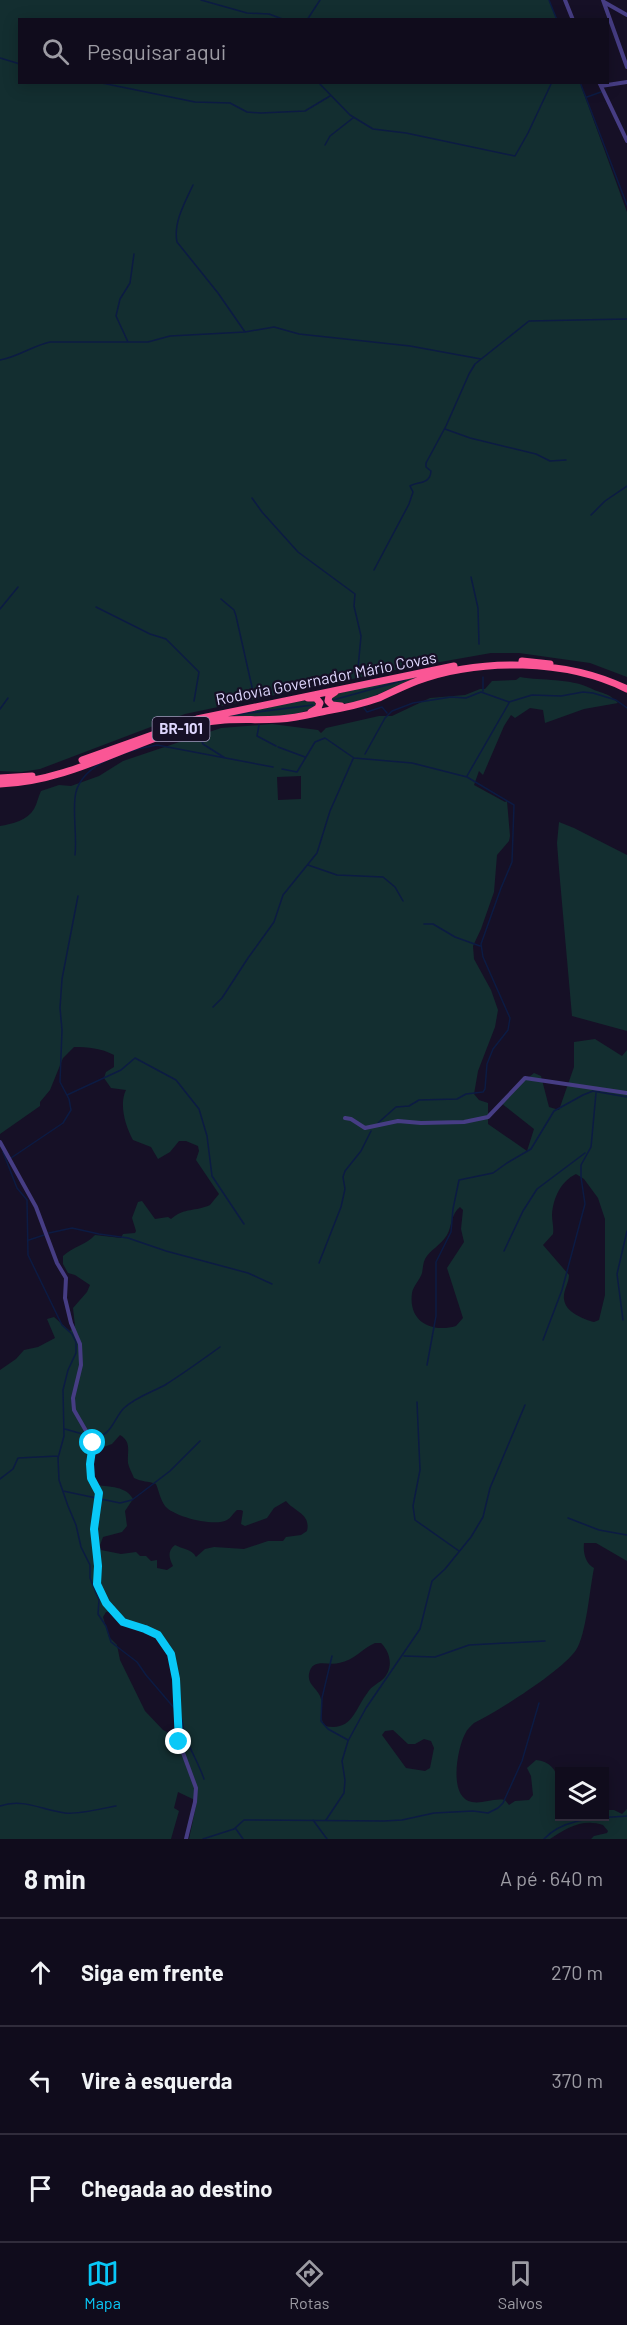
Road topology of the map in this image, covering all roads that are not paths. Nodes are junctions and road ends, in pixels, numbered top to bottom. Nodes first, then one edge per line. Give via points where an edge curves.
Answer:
1 (565, 0) edge
2 (603, 1) edge
3 (627, 15) edge
4 (572, 18) edge
5 (627, 67) edge
6 (627, 82) edge
7 (609, 83) edge
8 (600, 84) edge
9 (627, 141) edge
10 (363, 684) junction
11 (627, 687) edge
12 (367, 702) junction
13 (275, 703) junction
14 (279, 719) junction
15 (0, 778) edge
16 (0, 784) edge
17 (627, 1093) edge
18 (345, 1118) dead end
19 (0, 1142) edge
20 (186, 1839) edge

1 - 4 street
2 - 3 street
2 - 5 street
6 - 7 street
8 - 9 street
10 - 11 highway, Rodovia Governador Mário Covas / BR-101 via 478,661 503,660 579,668 606,675
10 - 12 highway via 331,694 328,701 338,706
10 - 13 highway, Rodovia Governador Mário Covas / BR-101
11 - 12 highway, Rodovia Governador Mário Covas / BR-101 via 579,673 490,665 428,677
12 - 14 highway, Rodovia Governador Mário Covas / BR-101
13 - 14 highway via 314,698 320,703 315,710
13 - 15 highway, Rodovia Governador Mário Covas / BR-101 via 197,718 54,770
14 - 16 highway, Rodovia Governador Mário Covas / BR-101 via 211,721 41,779
17 - 18 street via 525,1078 488,1117 481,1119 442,1123 398,1121 365,1128
19 - 20 street via 36,1207 66,1278 65,1298 80,1344 74,1410 93,1443 91,1478 99,1493 94,1529 97,1584 106,1603 123,1622 158,1635 171,1654 179,1742 196,1788

